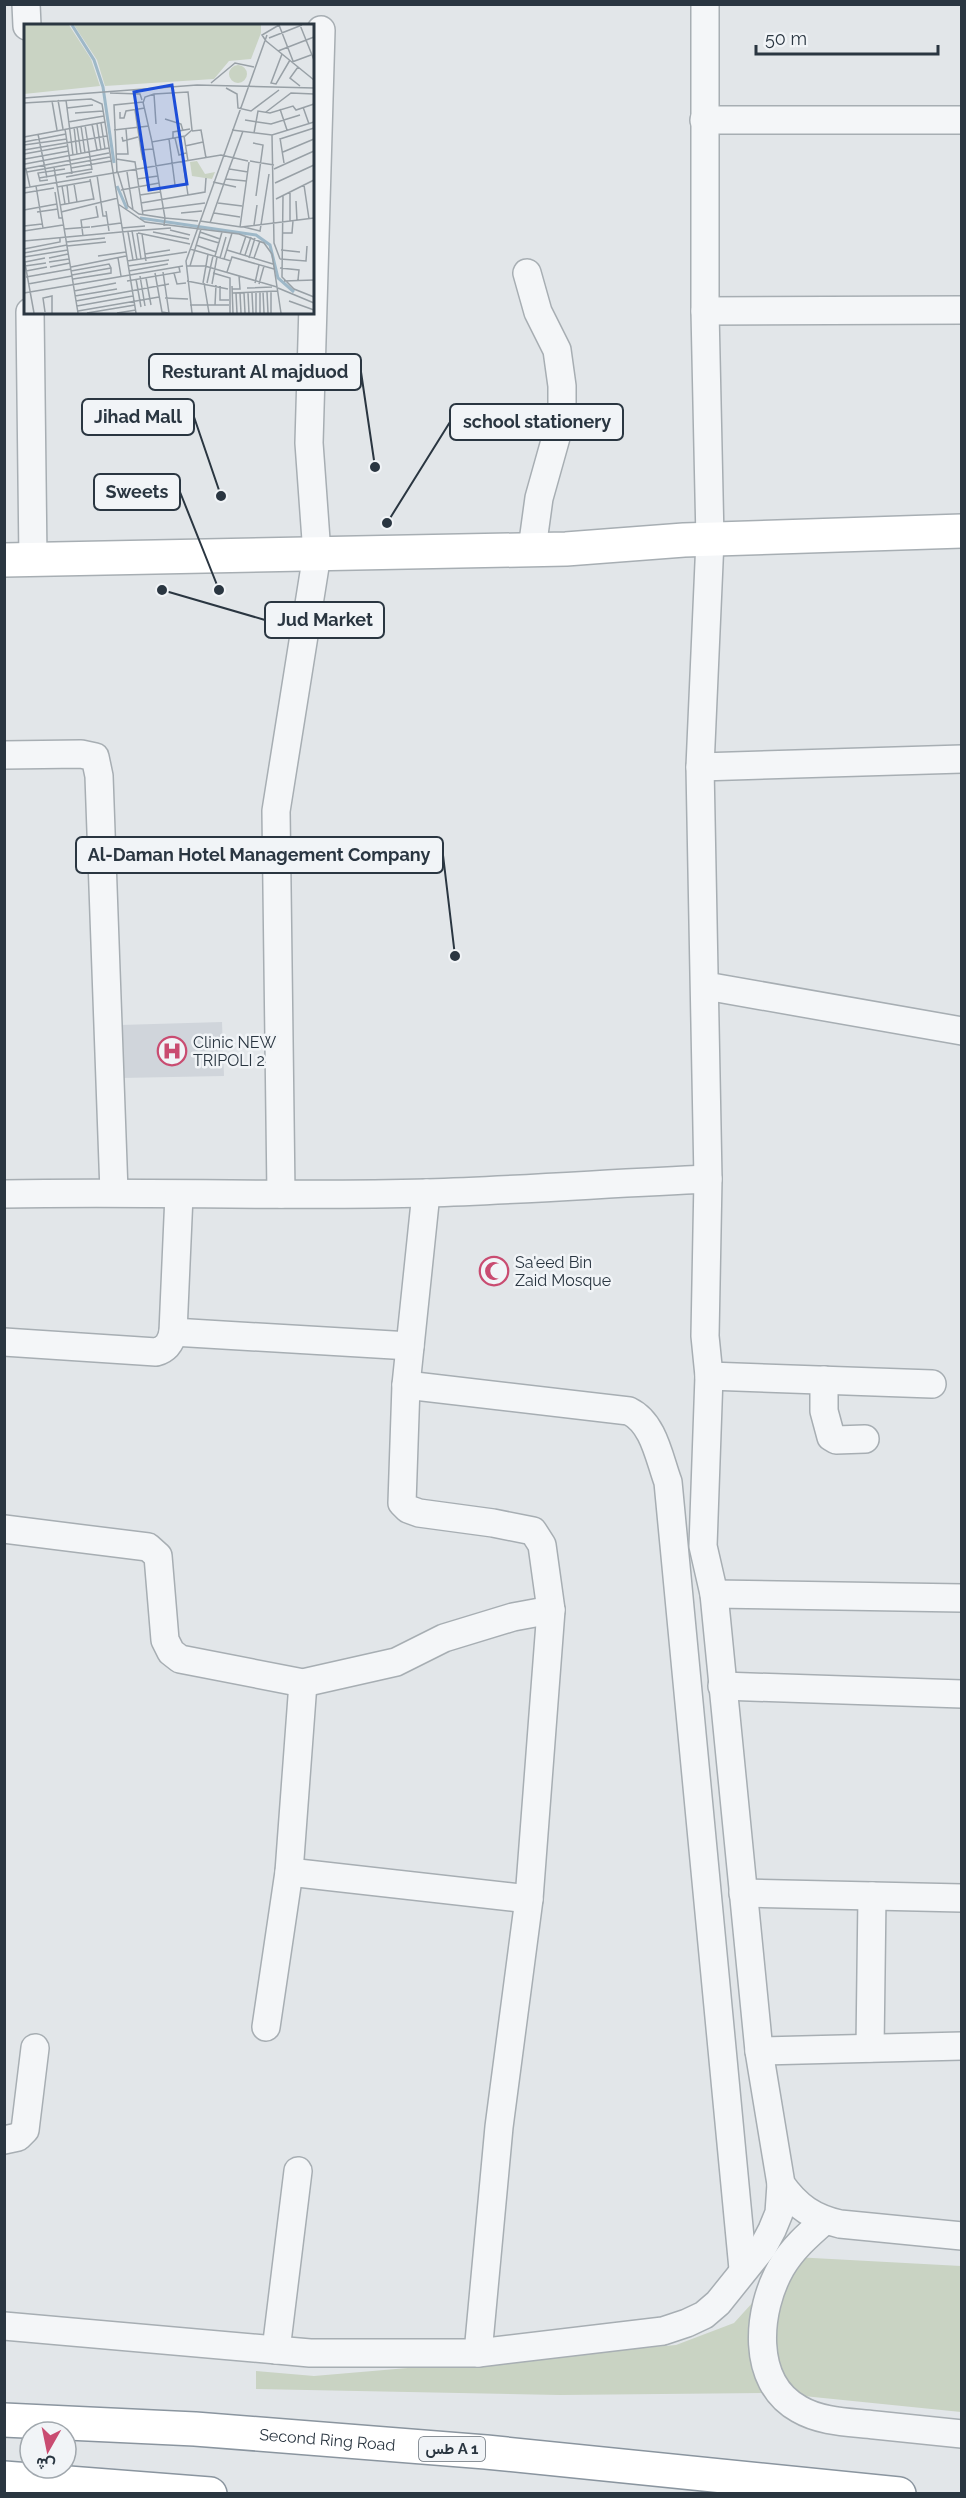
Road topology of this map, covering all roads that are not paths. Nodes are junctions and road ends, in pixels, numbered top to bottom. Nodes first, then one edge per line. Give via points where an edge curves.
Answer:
1 (26, 4) edge
2 (705, 4) edge
3 (27, 24) edge
4 (321, 30) dead end
5 (704, 120) junction
6 (962, 120) edge
7 (314, 271) edge
8 (527, 273) dead end
9 (962, 310) edge
10 (705, 311) junction
11 (30, 314) edge
12 (313, 314) edge
13 (962, 531) edge
14 (710, 540) junction
15 (532, 549) junction
16 (317, 554) junction
17 (19, 560) edge
18 (4, 755) edge
19 (962, 759) edge
20 (700, 767) junction
21 (706, 986) junction
22 (962, 1031) edge
23 (708, 1179) junction
24 (114, 1192) junction
25 (426, 1192) junction
26 (4, 1194) edge
27 (281, 1194) junction
28 (179, 1195) junction
29 (173, 1332) junction
30 (4, 1342) edge
31 (411, 1346) junction
32 (709, 1376) junction
33 (824, 1380) junction
34 (932, 1384) dead end
35 (406, 1385) junction
36 (865, 1439) dead end
37 (4, 1529) edge
38 (714, 1594) junction
39 (962, 1598) edge
40 (551, 1610) junction
41 (303, 1683) junction
42 (722, 1686) junction
43 (962, 1694) edge
44 (289, 1872) junction
45 (743, 1893) junction
46 (872, 1896) junction
47 (962, 1898) edge
48 (529, 1899) junction
49 (266, 2027) dead end
50 (962, 2046) edge
51 (34, 2048) dead end
52 (870, 2048) junction
53 (759, 2051) junction
54 (4, 2140) edge
55 (298, 2171) dead end
56 (781, 2184) junction
57 (824, 2221) junction
58 (962, 2236) edge
59 (743, 2270) junction
60 (4, 2326) edge
61 (276, 2350) junction
62 (478, 2353) junction
63 (4, 2420) edge
64 (962, 2434) edge
65 (4, 2478) edge
66 (210, 2493) edge
67 (899, 2493) edge

1 - 3 street
2 - 5 street
4 - 7 street
5 - 6 street
5 - 10 street
8 - 15 street via 538,312 557,350 562,386 562,416 539,498
9 - 10 street
10 - 14 street
11 - 17 street
12 - 16 street via 309,443
13 - 14 main road
14 - 15 main road
14 - 20 street
15 - 16 main road
16 - 17 main road
16 - 27 street via 276,811
18 - 24 street via 95,757 99,776
19 - 20 street
20 - 21 street
21 - 22 street
21 - 23 street
23 - 25 street
23 - 32 street via 705,1336
24 - 26 street
24 - 28 street
25 - 27 street
25 - 31 street
27 - 28 street
28 - 29 street
29 - 30 street via 164,1350 156,1352
29 - 31 street
31 - 35 street
32 - 33 street
32 - 38 street via 703,1546
33 - 34 street
33 - 36 street via 824,1411 831,1437
35 - 40 street via 402,1503 419,1513 533,1531 542,1545
35 - 59 street via 629,1411 648,1427 668,1482
37 - 41 street via 148,1547 158,1556 165,1640 171,1652 180,1659
38 - 39 street
38 - 42 street
40 - 41 street via 444,1638 396,1662
40 - 48 street
41 - 44 street
42 - 43 street
42 - 45 street
44 - 48 street
44 - 49 street
45 - 46 street
45 - 53 street
46 - 47 street
46 - 52 street
48 - 62 street via 499,2127
50 - 52 street
51 - 54 street via 25,2130 18,2137
52 - 53 street
53 - 56 street
55 - 61 street
56 - 57 street via 792,2200
56 - 59 street via 779,2213 772,2230
57 - 58 street
57 - 64 street via 791,2253 780,2270 768,2306 762,2348 769,2376 798,2409 827,2419 849,2433
59 - 62 street via 704,2315 675,2328
60 - 61 street
61 - 62 street via 310,2354
63 - 67 main road, Second Ring Road / طس A 1 via 195,2429 486,2452
65 - 66 main road

